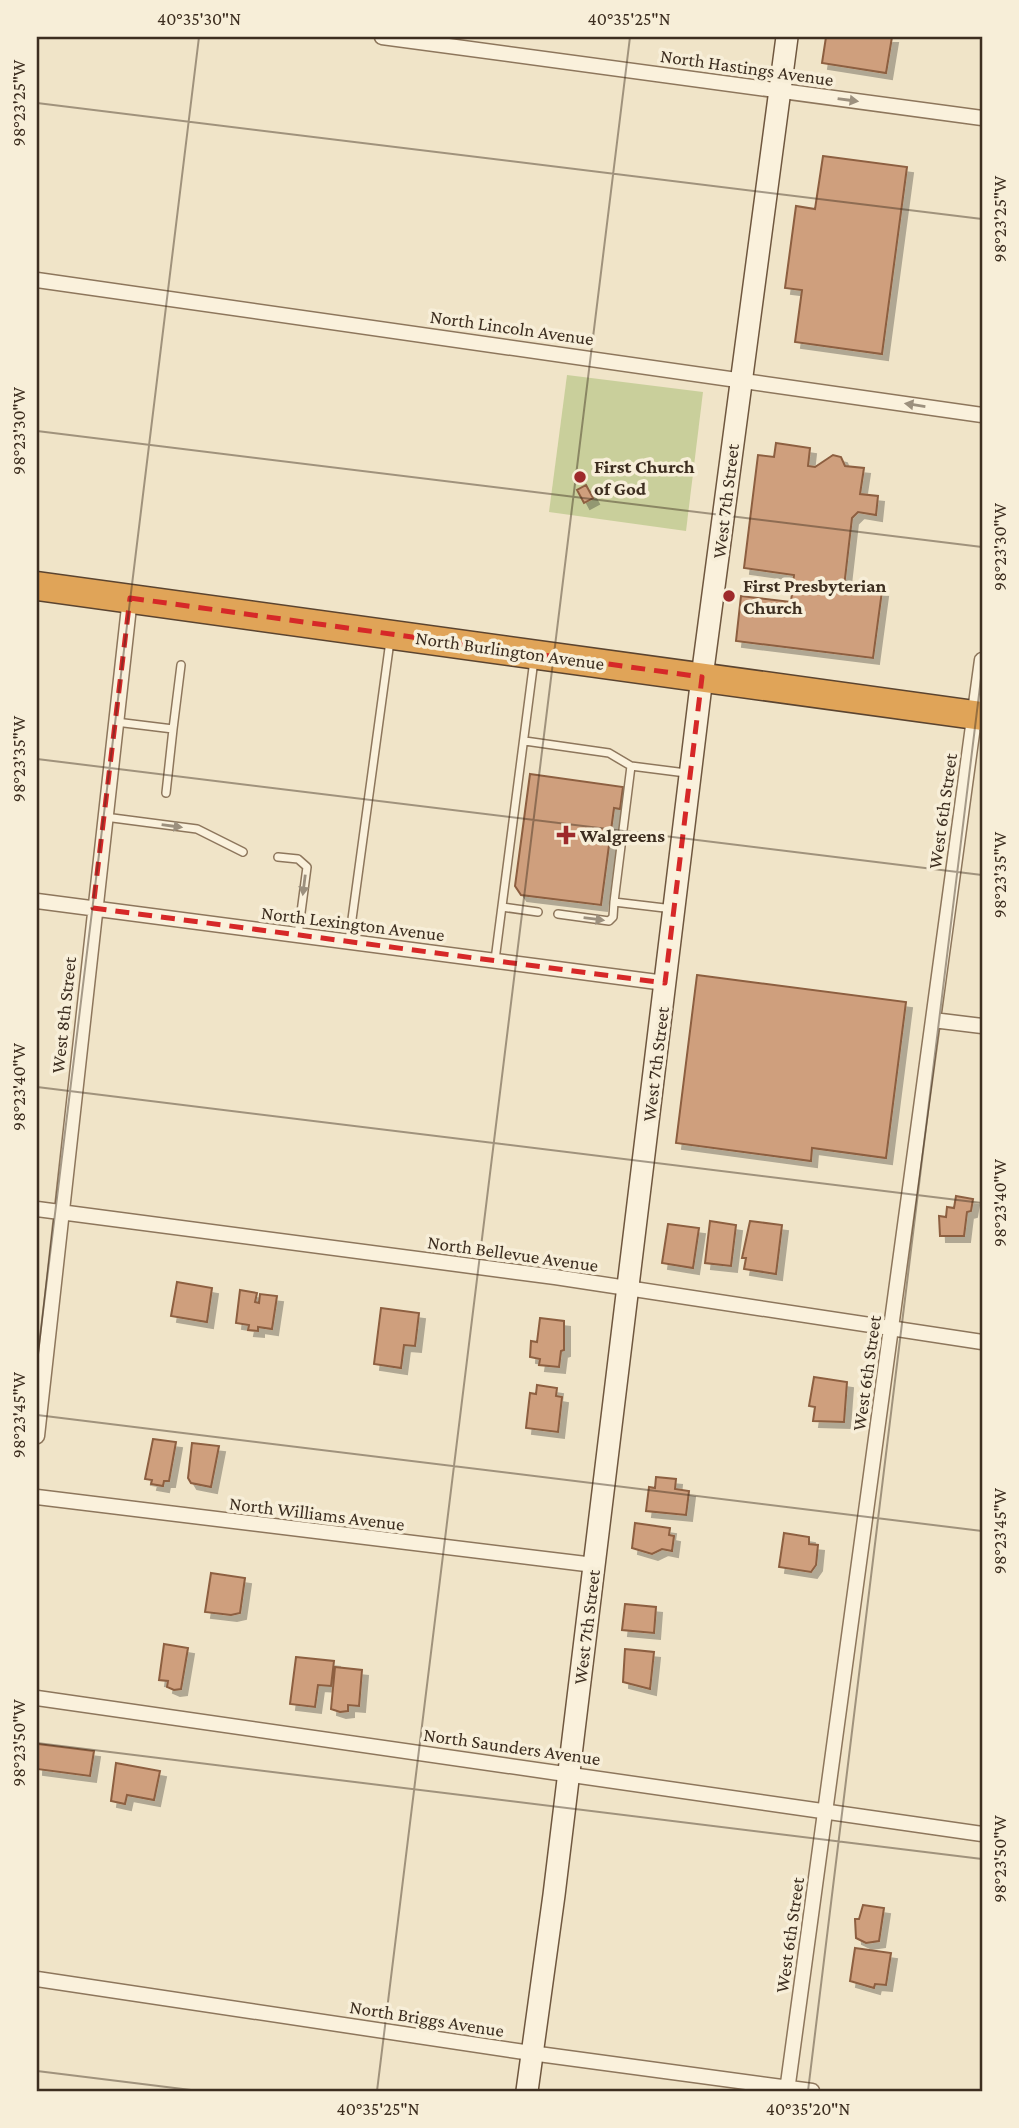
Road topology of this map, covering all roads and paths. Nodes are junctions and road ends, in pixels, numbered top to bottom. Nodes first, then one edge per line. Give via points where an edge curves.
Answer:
1 (382, 37) edge
2 (787, 37) edge
3 (780, 91) junction
4 (982, 118) edge
5 (37, 281) edge
6 (740, 379) junction
7 (982, 415) edge
8 (37, 586) edge
9 (130, 598) junction
10 (391, 634) junction
11 (534, 653) junction
12 (982, 660) edge
13 (181, 665) dead end
14 (702, 677) junction
15 (979, 715) edge
16 (115, 722) junction
17 (173, 729) junction
18 (525, 741) dead end
19 (631, 766) junction
20 (690, 774) junction
21 (166, 793) dead end
22 (104, 817) junction
23 (243, 852) dead end
24 (278, 857) dead end
25 (37, 901) edge
26 (614, 902) junction
27 (502, 907) junction
28 (93, 908) junction
29 (674, 909) junction
30 (538, 912) dead end
31 (558, 914) dead end
32 (298, 935) junction
33 (349, 942) junction
34 (495, 961) junction
35 (665, 983) junction
36 (933, 1020) junction
37 (982, 1026) edge
38 (37, 1209) edge
39 (62, 1212) junction
40 (627, 1288) junction
41 (891, 1328) junction
42 (982, 1342) edge
43 (37, 1436) edge
44 (37, 1497) edge
45 (594, 1565) junction
46 (37, 1698) edge
47 (569, 1773) junction
48 (825, 1810) junction
49 (982, 1833) edge
50 (37, 1979) edge
51 (531, 2053) junction
52 (787, 2090) edge
53 (527, 2091) edge
54 (811, 2091) edge

1 - 3 street, North Hastings Avenue
2 - 3 main road, West 7th Street
3 -> 4 street, North Hastings Avenue
3 - 6 main road, West 7th Street
5 - 6 street, North Lincoln Avenue
7 -> 6 street, North Lincoln Avenue
6 - 14 main road, West 7th Street
8 - 9 highway, North Burlington Avenue
9 - 10 highway, North Burlington Avenue
9 - 16 street, West 8th Street
10 - 11 highway, North Burlington Avenue
10 - 33 lane
11 - 14 highway, North Burlington Avenue
11 - 27 lane
12 - 15 street, West 6th Street
13 - 17 lane
14 - 15 highway, North Burlington Avenue
14 - 20 main road, West 7th Street
15 - 36 street, West 6th Street
16 - 17 lane
16 - 22 street, West 8th Street
17 - 21 lane
18 - 19 lane via 609,753
19 - 20 lane
19 - 26 lane
20 - 29 main road, West 7th Street
22 -> 23 lane via 197,829
22 - 28 street, West 8th Street
24 -> 32 lane via 298,859 307,867
25 - 28 street, North Lexington Avenue
26 - 29 lane
31 -> 26 lane via 609,920
27 - 30 lane
27 - 34 lane
28 - 32 street, North Lexington Avenue
28 - 39 street, West 8th Street
29 - 35 main road, West 7th Street
32 - 33 street, North Lexington Avenue
33 - 34 street, North Lexington Avenue
34 - 35 street, North Lexington Avenue
35 - 40 main road, West 7th Street
36 - 37 street
36 - 41 street, West 6th Street
38 - 39 street, North Bellevue Avenue
39 - 40 street, North Bellevue Avenue
39 - 43 street, West 8th Street
40 - 41 street, North Bellevue Avenue
40 - 45 main road, West 7th Street
41 - 42 street, North Bellevue Avenue
41 - 48 street, West 6th Street
44 - 45 street, North Williams Avenue
45 - 47 main road, West 7th Street
46 - 47 street, North Saunders Avenue
47 - 48 street, North Saunders Avenue
47 - 51 main road, West 7th Street
48 - 49 street, North Saunders Avenue
48 - 52 street, West 6th Street
50 - 51 street, North Briggs Avenue
51 - 52 street, North Briggs Avenue
51 - 53 main road, West 7th Street
52 - 54 street, North Briggs Avenue

